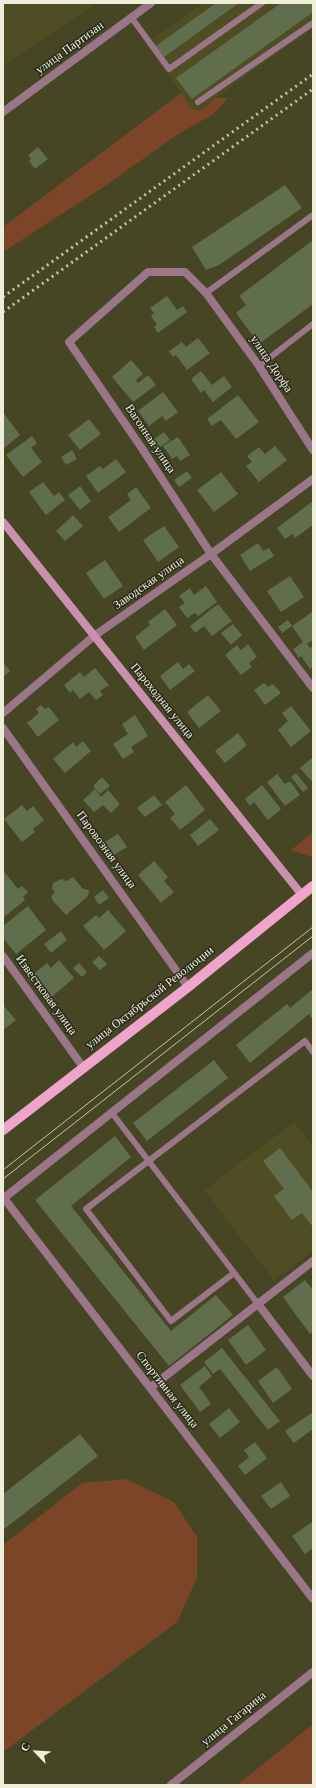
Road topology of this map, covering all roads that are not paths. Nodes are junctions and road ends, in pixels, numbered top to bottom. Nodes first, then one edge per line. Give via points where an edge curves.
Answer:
1 (151, 3) edge
2 (262, 3) edge
3 (131, 17) junction
4 (313, 24) edge
5 (198, 102) dead end
6 (3, 112) edge
7 (313, 215) edge
8 (206, 293) junction
9 (313, 324) edge
10 (259, 366) junction
11 (313, 450) edge
12 (313, 479) edge
13 (3, 522) edge
14 (211, 554) junction
15 (94, 636) junction
16 (313, 688) edge
17 (3, 713) edge
18 (3, 728) edge
19 (313, 886) edge
20 (302, 895) junction
21 (313, 953) edge
22 (3, 956) edge
23 (188, 987) junction
24 (313, 1052) edge
25 (83, 1067) junction
26 (112, 1113) junction
27 (3, 1130) edge
28 (149, 1161) junction
29 (4, 1197) edge
30 (313, 1261) edge
31 (234, 1272) junction
32 (258, 1304) junction
33 (313, 1376) edge
34 (150, 1388) junction
35 (313, 1599) edge
36 (313, 1672) edge
37 (171, 1785) edge

1 - 3 street, улица Партизан
2 - 3 lane via 169,69
3 - 6 street, улица Партизан
4 - 5 lane
7 - 8 lane
8 - 10 street, улица Дорфа
8 - 14 street, Вагонная улица via 185,272 148,272 69,342
9 - 10 lane
10 - 11 street, улица Дорфа
12 - 14 street, Заводская улица
13 - 15 main road, Пароходная улица
14 - 15 street, Заводская улица
14 - 16 street, Вагонная улица
15 - 17 street, Заводская улица
15 - 20 main road, Пароходная улица
18 - 23 street, Паровозная улица
19 - 20 main road, улица Октябрьской Революции
20 - 23 main road, улица Октябрьской Революции
21 - 26 street
22 - 25 street, Известковая улица
23 - 25 main road, улица Октябрьской Революции
24 - 28 lane via 305,1041
25 - 27 main road, улица Октябрьской Революции
26 - 28 lane
26 - 29 street
28 - 31 lane
28 - 31 lane via 86,1209 91,1216 171,1320
29 - 34 street, Спортивная улица
30 - 32 street
31 - 32 lane
32 - 33 street
32 - 34 street
34 - 35 street, Спортивная улица
36 - 37 street, улица Гагарина

